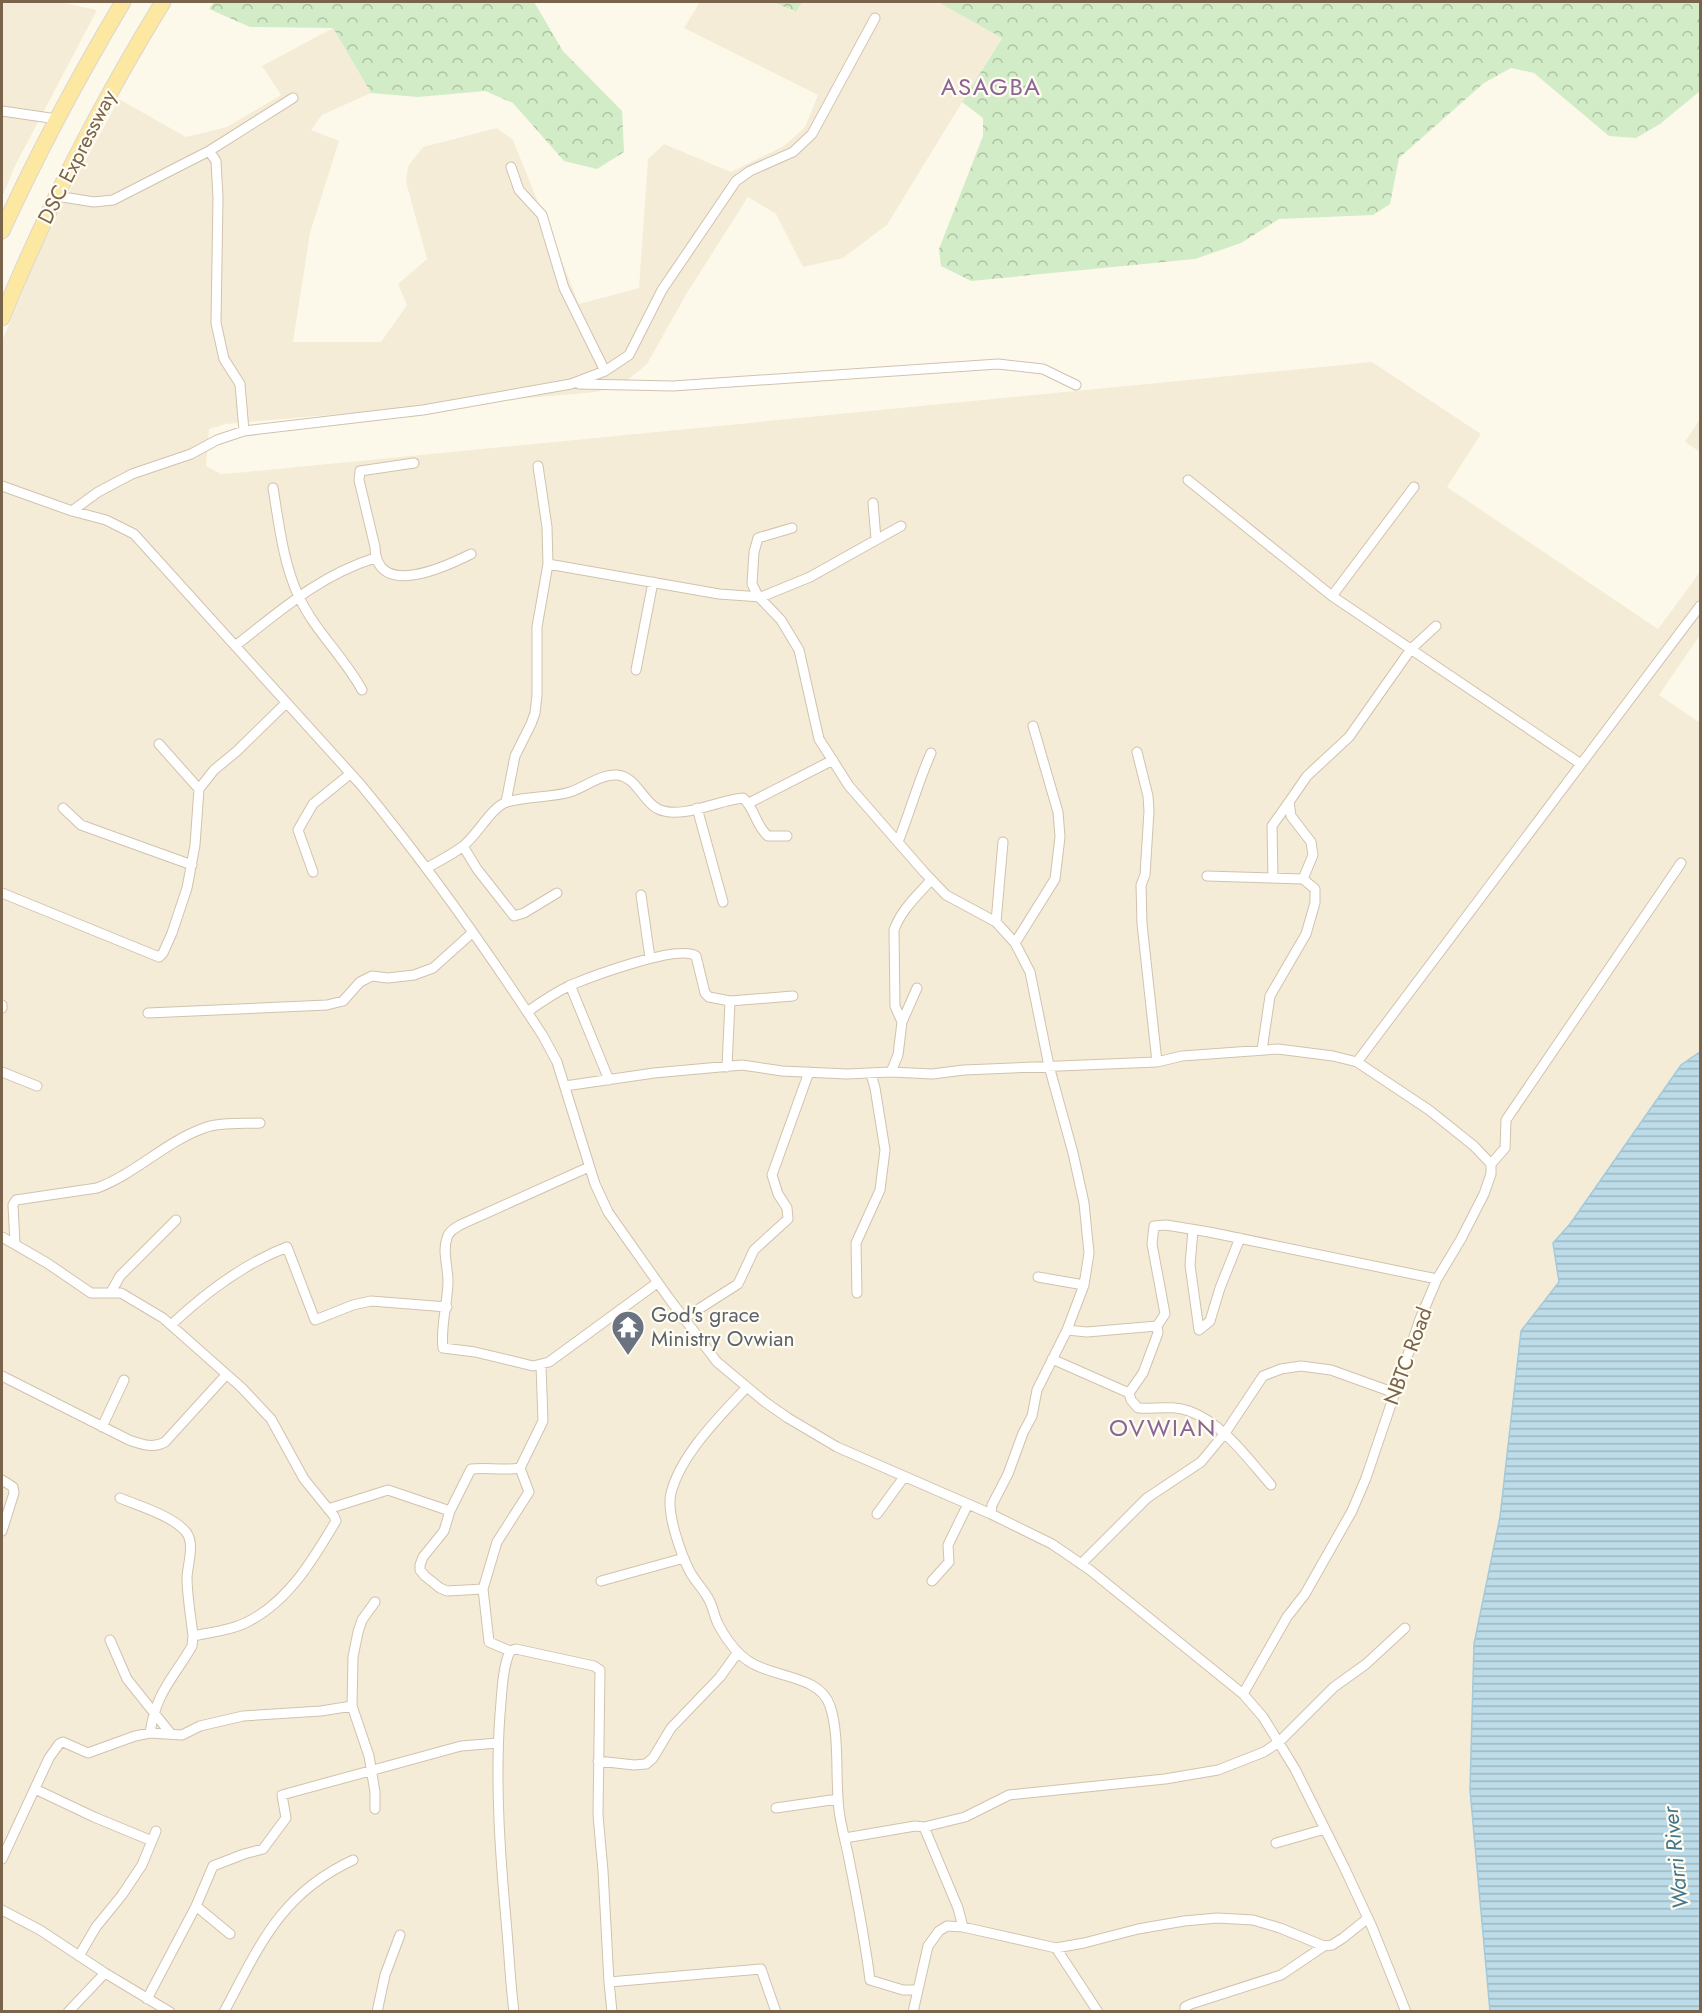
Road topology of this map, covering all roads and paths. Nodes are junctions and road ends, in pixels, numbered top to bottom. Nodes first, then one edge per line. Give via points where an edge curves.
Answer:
1 (123, 2) edge
2 (163, 2) edge
3 (875, 18) dead end
4 (293, 98) dead end
5 (2, 111) edge
6 (57, 119) junction
7 (209, 151) junction
8 (511, 167) dead end
9 (56, 196) junction
10 (2, 231) edge
11 (2, 318) edge
12 (605, 371) junction
13 (571, 384) junction
14 (1076, 386) dead end
15 (244, 431) junction
16 (414, 463) dead end
17 (538, 466) dead end
18 (1188, 480) dead end
19 (2, 486) edge
20 (1414, 487) dead end
21 (273, 488) dead end
22 (873, 503) dead end
23 (72, 511) junction
24 (901, 526) dead end
25 (792, 528) dead end
26 (876, 539) junction
27 (471, 554) dead end
28 (375, 558) junction
29 (548, 564) junction
30 (653, 582) junction
31 (1332, 596) junction
32 (299, 597) junction
33 (761, 597) junction
34 (1701, 606) edge
35 (1436, 626) dead end
36 (235, 646) junction
37 (1411, 650) junction
38 (636, 670) dead end
39 (362, 690) dead end
40 (286, 703) junction
41 (1033, 726) dead end
42 (159, 744) dead end
43 (1137, 752) dead end
44 (932, 753) dead end
45 (833, 760) junction
46 (1581, 764) junction
47 (350, 774) junction
48 (199, 789) junction
49 (506, 802) junction
50 (1289, 802) junction
51 (750, 803) junction
52 (63, 808) dead end
53 (697, 808) junction
54 (787, 836) dead end
55 (898, 842) junction
56 (1003, 842) dead end
57 (463, 846) junction
58 (1681, 863) dead end
59 (192, 865) junction
60 (427, 868) junction
61 (313, 872) dead end
62 (1207, 876) dead end
63 (1273, 878) junction
64 (1303, 879) junction
65 (931, 880) junction
66 (2, 893) edge
67 (556, 893) dead end
68 (641, 896) dead end
69 (723, 902) dead end
70 (996, 922) junction
71 (472, 933) junction
72 (1015, 943) junction
73 (650, 958) junction
74 (570, 985) junction
75 (916, 988) dead end
76 (793, 996) dead end
77 (730, 1001) junction
78 (527, 1012) junction
79 (148, 1013) dead end
80 (902, 1023) junction
81 (1262, 1050) junction
82 (1157, 1062) junction
83 (1357, 1062) junction
84 (727, 1066) junction
85 (1049, 1066) junction
86 (2, 1072) edge
87 (808, 1072) junction
88 (891, 1072) junction
89 (871, 1074) junction
90 (609, 1080) junction
91 (37, 1086) dead end
92 (565, 1086) junction
93 (260, 1123) dead end
94 (1491, 1164) junction
95 (589, 1167) junction
96 (176, 1220) dead end
97 (1193, 1230) junction
98 (2, 1237) edge
99 (1240, 1238) junction
100 (15, 1244) junction
101 (1038, 1277) dead end
102 (1437, 1279) junction
103 (657, 1283) junction
104 (1084, 1285) junction
105 (111, 1292) junction
106 (857, 1293) dead end
107 (447, 1307) junction
108 (683, 1318) junction
109 (171, 1325) junction
110 (1157, 1326) junction
111 (1067, 1330) junction
112 (1052, 1359) junction
113 (541, 1366) junction
114 (226, 1375) junction
115 (2, 1376) edge
116 (124, 1380) dead end
117 (747, 1387) junction
118 (1129, 1393) junction
119 (1395, 1393) junction
120 (102, 1427) junction
121 (1225, 1433) junction
122 (520, 1468) junction
123 (904, 1477) junction
124 (2, 1480) edge
125 (1271, 1485) dead end
126 (120, 1498) dead end
127 (968, 1504) junction
128 (328, 1509) junction
129 (450, 1511) junction
130 (877, 1514) dead end
131 (991, 1514) junction
132 (2, 1531) edge
133 (684, 1558) junction
134 (1081, 1564) junction
135 (602, 1581) dead end
136 (932, 1581) dead end
137 (483, 1589) junction
138 (375, 1602) dead end
139 (1405, 1628) dead end
140 (193, 1636) junction
141 (110, 1640) dead end
142 (510, 1651) junction
143 (738, 1652) junction
144 (1243, 1694) junction
145 (352, 1706) junction
146 (153, 1713) junction
147 (150, 1733) junction
148 (171, 1734) junction
149 (135, 1736) junction
150 (1279, 1742) junction
151 (498, 1743) junction
152 (598, 1761) junction
153 (372, 1771) junction
154 (35, 1789) junction
155 (838, 1799) junction
156 (776, 1808) dead end
157 (375, 1809) dead end
158 (924, 1827) junction
159 (1325, 1829) junction
160 (845, 1838) junction
161 (1276, 1843) dead end
162 (2, 1859) edge
163 (353, 1860) dead end
164 (196, 1906) junction
165 (2, 1910) edge
166 (1368, 1918) junction
167 (963, 1927) junction
168 (230, 1934) dead end
169 (400, 1935) dead end
170 (1324, 1946) junction
171 (1056, 1948) junction
172 (79, 1956) junction
173 (105, 1973) junction
174 (609, 1982) junction
175 (917, 1990) junction
176 (147, 1999) junction
177 (68, 2012) edge
178 (170, 2012) edge
179 (224, 2012) edge
180 (377, 2012) edge
181 (514, 2012) edge
182 (612, 2012) edge
183 (777, 2012) edge
184 (913, 2012) edge
185 (1098, 2012) edge
186 (1185, 2012) edge
187 (1406, 2012) edge

1 - 6 main road, DSC Expressway
2 - 9 main road, DSC Expressway via 82,142
3 - 12 street via 812,134 793,152 736,181 662,290 629,355
4 - 7 street
5 - 6 street
6 - 10 main road, DSC Expressway
7 - 9 street via 113,200 94,202
7 - 15 street via 216,161 217,180 216,323 224,359 240,384
8 - 12 street via 519,190 542,215 564,288
9 - 11 main road, DSC Expressway
12 - 13 street
13 - 14 street via 673,386 998,364 1043,369
13 - 15 street via 423,410
15 - 23 street via 132,474
16 - 28 street via 360,471
17 - 29 street
18 - 31 street
19 - 23 street
20 - 31 street
21 - 32 street via 283,550
22 - 26 street
23 - 36 street via 106,520 134,534
24 - 26 street
25 - 33 street via 758,538 752,584
26 - 33 street via 810,577
27 - 28 street via 440,569 395,577 385,572
28 - 32 street via 336,573
29 - 30 street
29 - 49 street via 537,627 535,713 515,756
30 - 33 street
30 - 38 street
31 - 37 street
32 - 36 street
32 - 39 street
33 - 45 street via 799,650 819,739
34 - 46 street
35 - 37 street
36 - 40 street
37 - 46 street
37 - 50 street via 1349,737 1307,776
40 - 47 street
40 - 48 street
41 - 72 street via 1058,812 1060,837 1055,879
42 - 48 street
43 - 82 street via 1148,804 1142,924
44 - 55 street
45 - 51 street
45 - 55 street via 849,786
46 - 83 street
47 - 60 street
47 - 61 street via 313,804 298,830
48 - 59 street
49 - 53 street via 571,792 617,775 626,777 660,810
49 - 57 street
50 - 63 street via 1272,826
50 - 64 street via 1291,816 1311,842 1313,855
51 - 53 street via 743,798
51 - 54 street via 761,830 768,836
52 - 59 street via 81,825
53 - 69 street
55 - 65 street
56 - 70 street
57 - 60 street
57 - 67 street via 514,916
58 - 94 street, NBTC Road via 1506,1120 1505,1148
59 - 66 street via 180,912 159,957
60 - 71 street
62 - 63 street
63 - 64 street
64 - 81 street via 1319,888 1306,934 1270,996
65 - 70 street via 946,895
65 - 80 street via 907,906 894,930 895,1006
68 - 73 street
70 - 72 street
71 - 78 street
71 - 79 street via 433,968 414,975 372,976 360,981 343,1001 327,1005
72 - 85 street via 1030,972
73 - 74 street
73 - 77 street via 692,953 705,993
74 - 78 street
74 - 90 street
75 - 80 street
76 - 77 street
77 - 84 street
78 - 92 street via 557,1062
80 - 88 street via 898,1055
81 - 82 street via 1182,1056
81 - 83 street
82 - 85 street
83 - 94 street via 1429,1110
84 - 87 street
84 - 90 street
85 - 88 street via 932,1074
85 - 104 street via 1084,1203 1089,1253
86 - 91 street
87 - 89 street
87 - 108 street via 772,1175 788,1219 754,1250 738,1284
88 - 89 street
89 - 106 street via 885,1150 880,1190 856,1243
90 - 92 street
92 - 95 street
93 - 100 street via 206,1127 174,1141 97,1188 16,1200
94 - 102 street, NBTC Road via 1484,1194
95 - 103 street via 608,1212
95 - 107 street via 450,1231 445,1243
96 - 105 street via 120,1276
97 - 99 street
97 - 99 street via 1190,1265 1199,1330 1210,1321
97 - 110 street via 1154,1226 1152,1244 1165,1314
98 - 100 street
99 - 102 street
100 - 105 street via 91,1293
101 - 104 street
102 - 119 street, NBTC Road
103 - 108 street
103 - 113 street
104 - 111 street
105 - 109 street via 121,1293
107 - 109 street via 371,1301 315,1320 287,1247 262,1256 198,1299
107 - 113 street via 443,1348
108 - 117 street via 717,1362
109 - 114 street
110 - 111 street
110 - 118 street via 1143,1373
111 - 112 street
112 - 118 street
112 - 131 street
113 - 122 street via 543,1421
114 - 120 street via 158,1446 135,1442
114 - 128 street via 271,1419 304,1479
115 - 120 street
116 - 120 street
117 - 123 street via 809,1431
117 - 133 street via 708,1429 683,1466 670,1495 672,1522
118 - 121 street via 1138,1408 1188,1411
119 - 121 street via 1331,1370 1301,1366 1281,1369 1263,1376
119 - 144 street, NBTC Road via 1352,1511
121 - 125 street
121 - 134 street via 1201,1462 1148,1498
122 - 129 street via 471,1469
122 - 137 street via 529,1492 497,1542
123 - 127 street
123 - 130 street
124 - 132 street via 14,1492
126 - 140 street via 187,1533
127 - 131 street
127 - 136 street via 948,1545 949,1562
128 - 129 street via 388,1490
128 - 140 street via 336,1521 303,1574 278,1599 250,1621
129 - 137 street via 444,1531 423,1557 420,1570 447,1591
131 - 134 street via 1052,1544
133 - 135 street
133 - 143 street via 718,1624
134 - 144 street
137 - 142 street via 489,1642
138 - 145 street via 358,1632
139 - 150 street via 1334,1687
140 - 146 street via 192,1646
141 - 146 street via 128,1679
142 - 151 street via 501,1696
142 - 152 street via 516,1649 600,1670
143 - 152 street via 720,1677 671,1728 646,1764
143 - 155 street via 770,1672 809,1684 824,1694 834,1727
144 - 150 street
145 - 148 street via 243,1716 200,1726 182,1735
145 - 153 street
146 - 147 street
146 - 148 street
146 - 149 street
147 - 148 street
147 - 149 street
149 - 154 street via 88,1752 59,1744
150 - 158 street via 1218,1770 1008,1794 965,1817
150 - 159 street
151 - 153 street via 461,1746
151 - 181 street via 501,1865
152 - 174 street
153 - 157 street
153 - 164 street via 282,1795 286,1818 263,1849 213,1866
154 - 162 street
154 - 172 street via 94,1817 154,1836 142,1865
155 - 156 street
155 - 160 street
158 - 160 street
158 - 167 street
159 - 161 street
159 - 166 street
160 - 175 street via 870,1980
163 - 179 street via 329,1871 280,1915 260,1943
164 - 168 street
164 - 176 street
165 - 172 street
166 - 170 street via 1343,1938
166 - 187 street
167 - 171 street
167 - 175 street via 947,1926 928,1946
169 - 180 street
170 - 171 street via 1253,1920 1217,1918 1138,1929
170 - 186 street via 1281,1975 1191,2004
171 - 185 street
172 - 173 street
173 - 176 street
173 - 177 street
174 - 182 street
174 - 183 street via 761,1969
175 - 184 street
176 - 178 street

